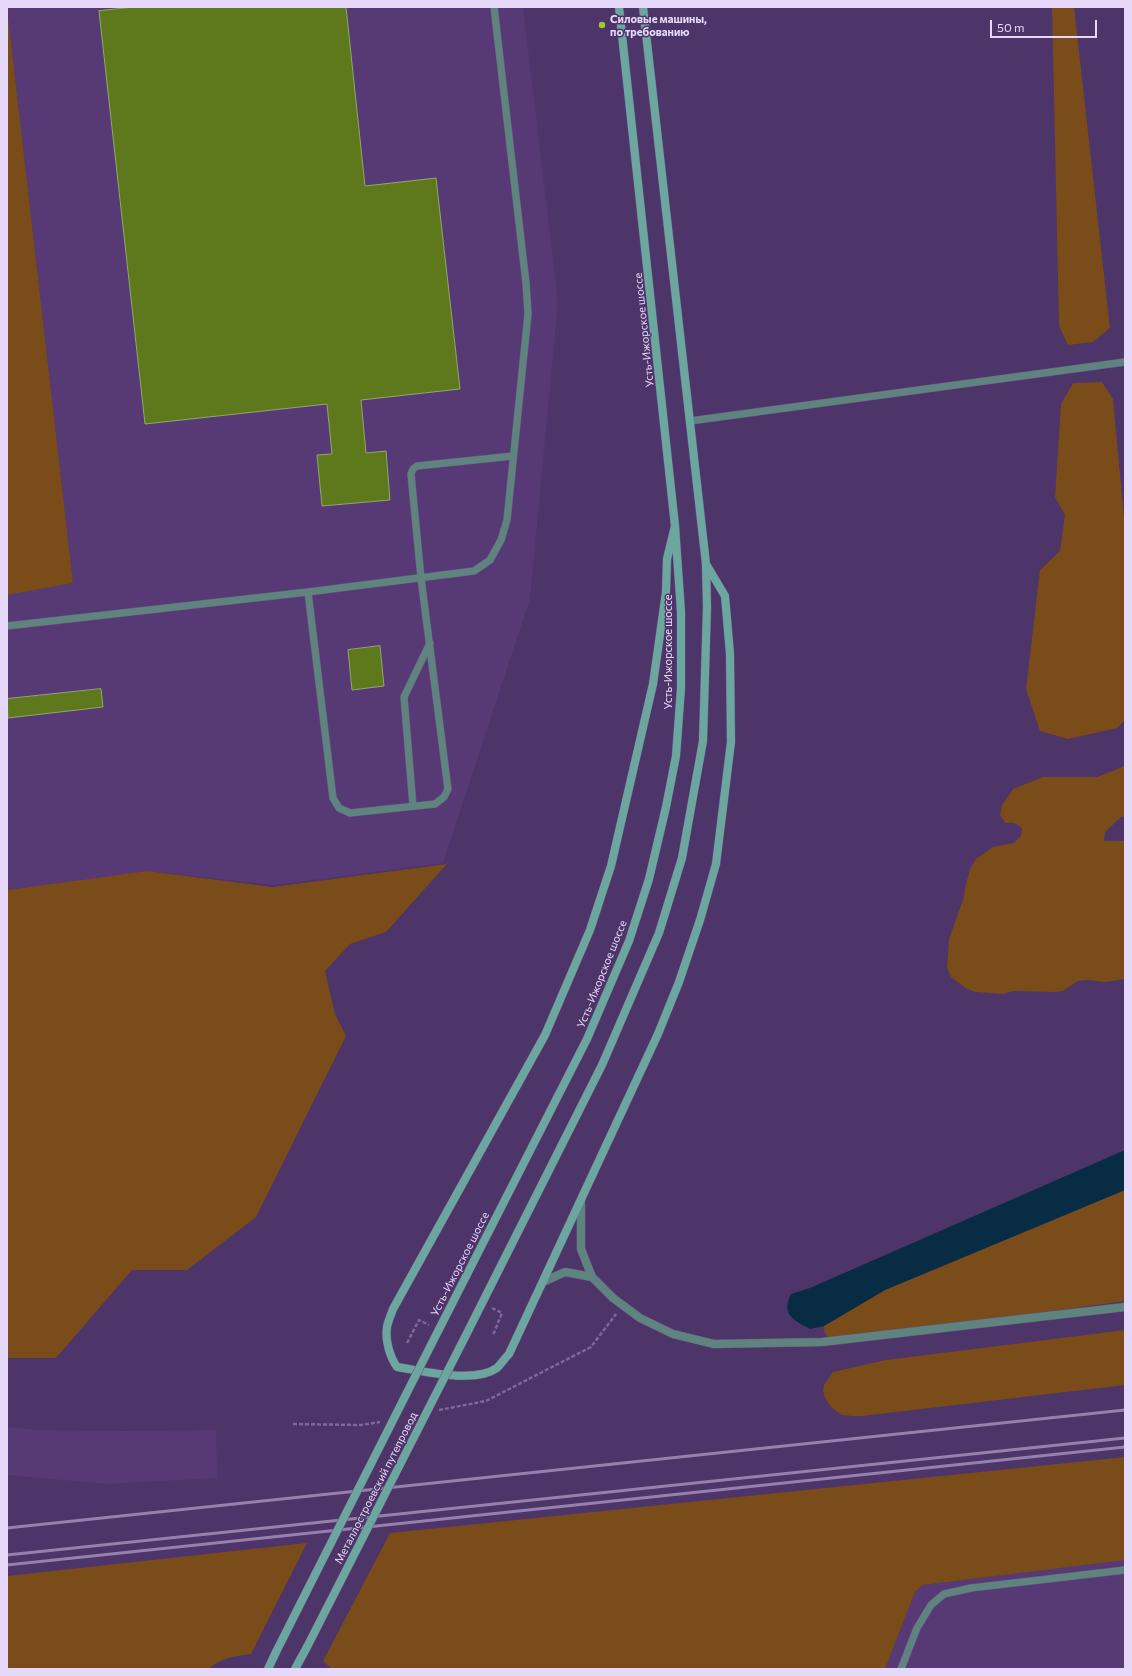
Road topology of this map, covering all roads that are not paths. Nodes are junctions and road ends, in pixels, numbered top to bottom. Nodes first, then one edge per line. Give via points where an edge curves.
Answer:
1 (494, 7) edge
2 (619, 7) edge
3 (643, 7) edge
4 (1125, 362) edge
5 (690, 421) junction
6 (513, 456) junction
7 (676, 526) junction
8 (706, 564) junction
9 (421, 578) junction
10 (308, 592) junction
11 (7, 626) edge
12 (430, 643) junction
13 (413, 806) junction
14 (581, 1203) junction
15 (592, 1277) junction
16 (545, 1280) junction
17 (1125, 1307) edge
18 (432, 1344) joint
19 (1125, 1570) edge
20 (268, 1669) edge
21 (295, 1669) edge
22 (901, 1669) edge

1 - 6 lane via 528,314
2 - 7 street, Усть-Ижорское шоссе
3 - 5 street
4 - 5 lane
5 - 8 street
6 - 9 lane via 507,520 501,540 490,560 474,571
6 - 9 lane via 417,466 413,469
7 - 16 street via 667,559 666,592 653,684 610,866 590,930 545,1035 393,1309 387,1328 391,1359 397,1367 469,1377 496,1368 509,1354
7 - 18 street, Усть-Ижорское шоссе via 681,612 681,688 676,756 649,879 629,941 587,1039
8 - 14 street via 724,596 730,654 731,742 716,864 679,982
8 - 21 street, Металлостроевский путепровод, bridge via 704,741 682,858 656,940 602,1065
9 - 10 lane
9 - 12 lane
10 - 11 lane
10 - 13 lane via 333,798 340,808 350,813
12 - 13 lane via 404,697
12 - 13 lane via 448,789 444,797 435,804
14 - 15 street via 581,1249
14 - 16 street
15 - 16 street via 565,1272
15 - 17 street via 613,1298 640,1318 673,1334 714,1344 822,1342
18 - 20 street, Металлостроевский путепровод, bridge
19 - 22 lane via 971,1588 944,1594 931,1605 917,1628

